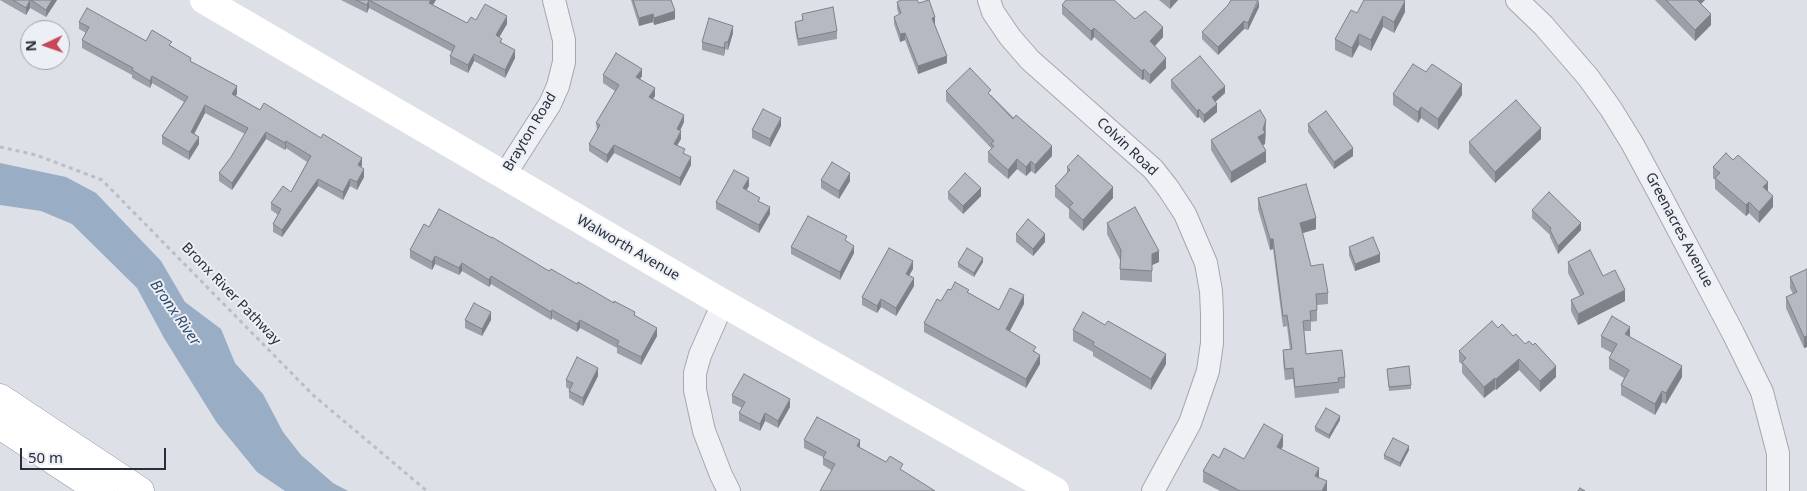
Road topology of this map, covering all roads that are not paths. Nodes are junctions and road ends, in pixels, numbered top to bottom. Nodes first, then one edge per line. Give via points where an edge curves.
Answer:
1 (204, 0) edge
2 (554, 0) edge
3 (989, 0) edge
4 (1517, 0) edge
5 (504, 176) junction
6 (722, 303) junction
7 (0, 398) edge
8 (0, 425) edge
9 (100, 491) edge
10 (140, 491) edge
11 (729, 491) edge
12 (1055, 491) edge
13 (1153, 491) edge
14 (1778, 491) edge

1 - 5 main road, Walworth Avenue
2 - 5 street, Brayton Road via 564,40 564,62 558,86
3 - 13 street, Colvin Road via 1010,37 1030,60 1153,168 1185,214 1206,263 1212,314 1208,371 1190,423
4 - 14 street, Greenacres Avenue via 1588,77 1627,134 1659,193 1762,392 1778,453
5 - 6 main road, Walworth Avenue
6 - 11 street via 700,355 695,390 704,431
6 - 12 main road, Walworth Avenue
7 - 10 main road
8 - 9 main road

